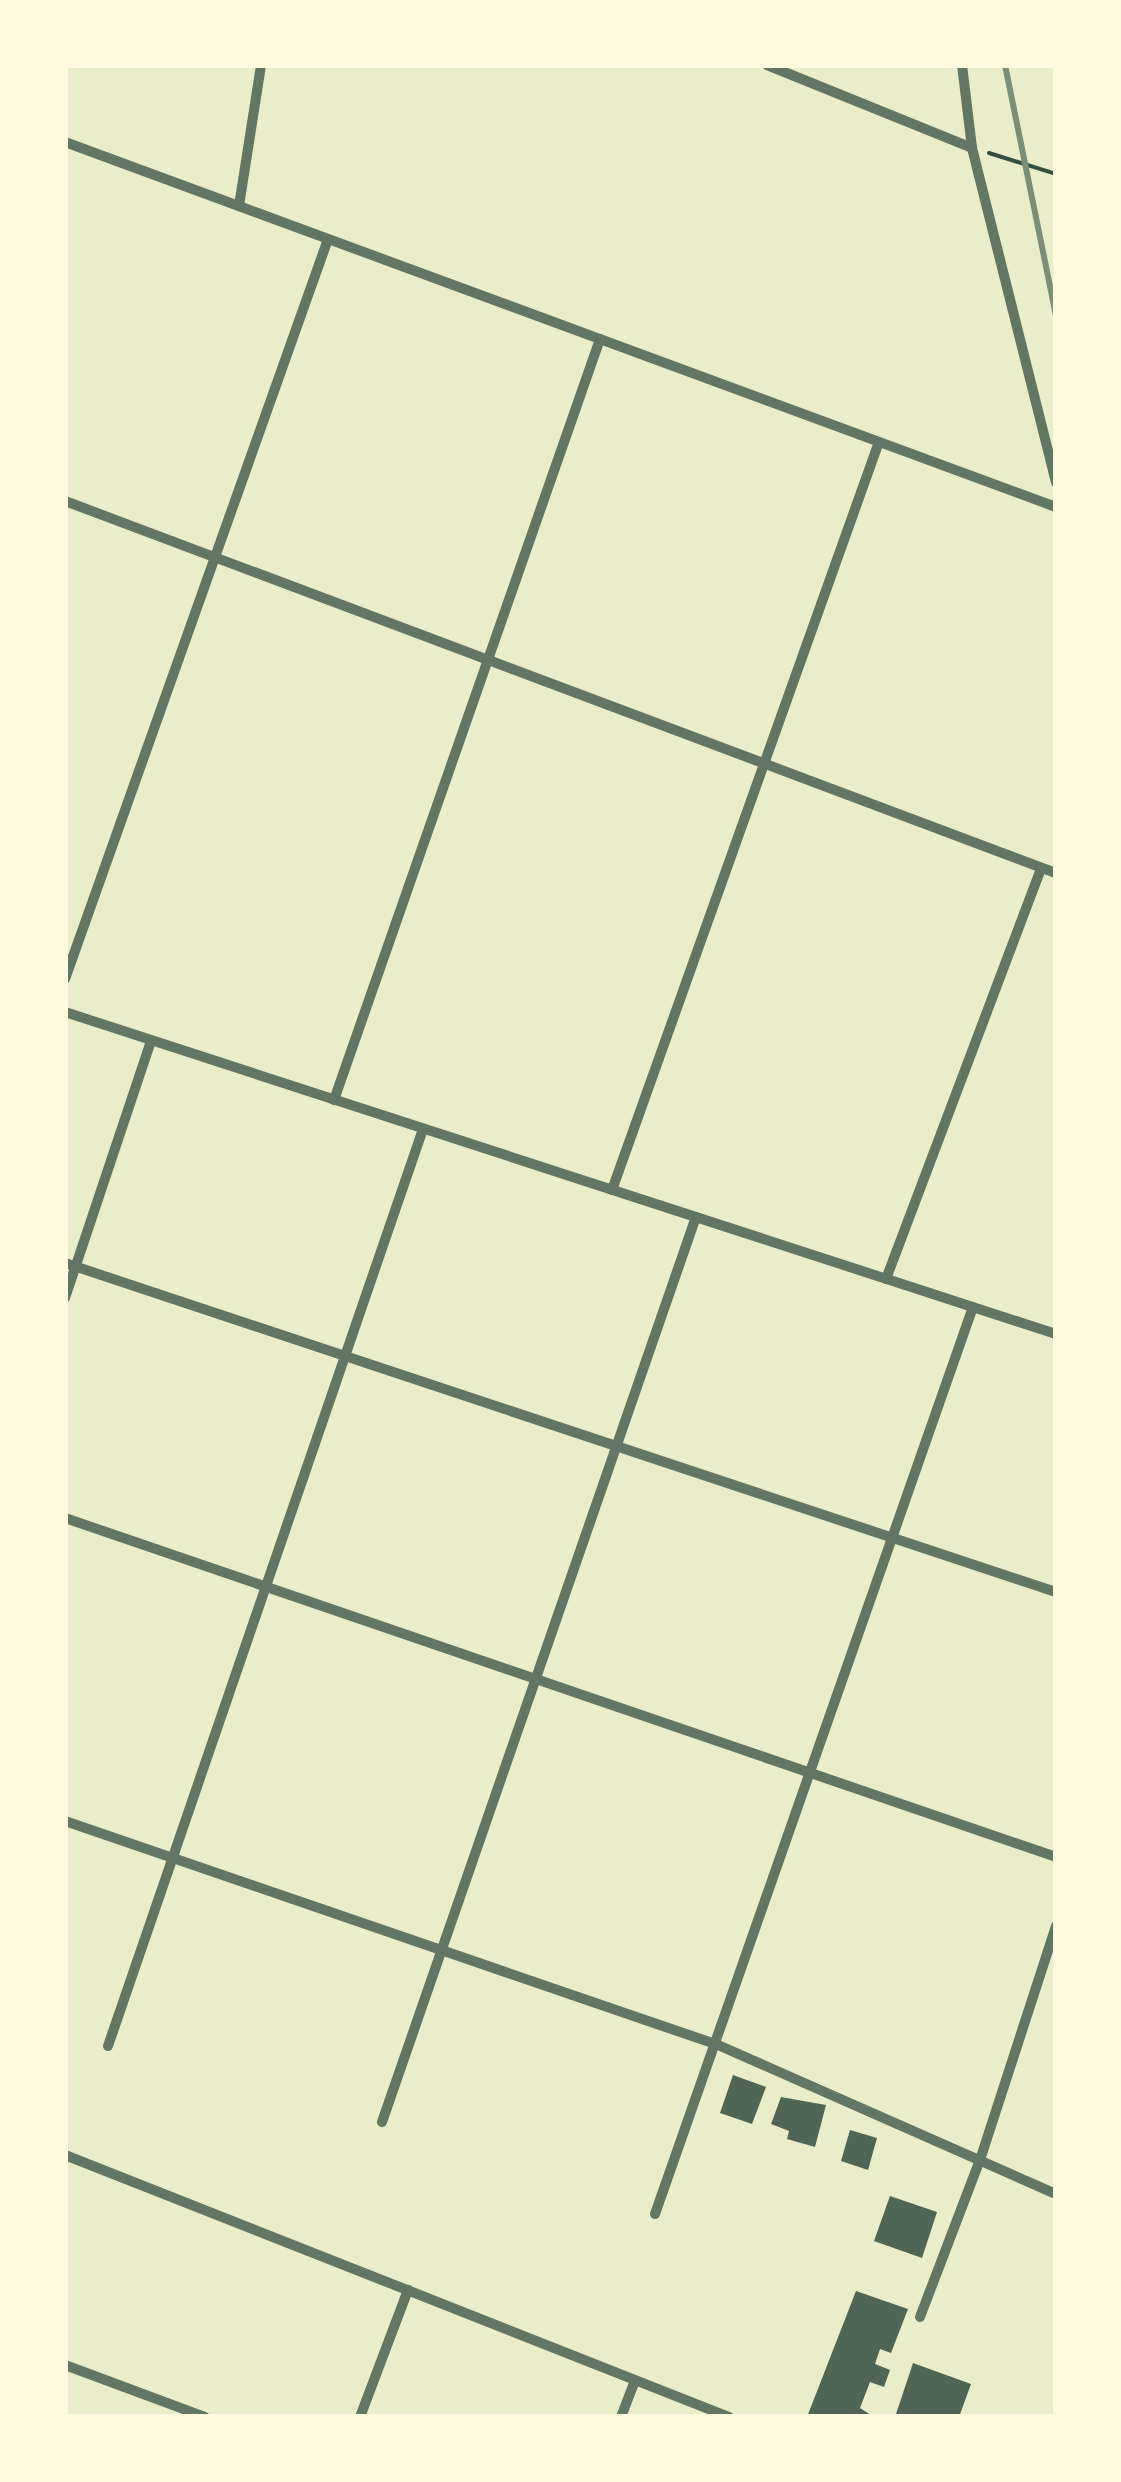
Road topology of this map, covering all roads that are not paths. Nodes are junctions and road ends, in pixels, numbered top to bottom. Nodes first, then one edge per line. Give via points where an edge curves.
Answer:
1 (261, 65) edge
2 (767, 65) edge
3 (962, 65) edge
4 (65, 142) edge
5 (972, 148) junction
6 (239, 206) junction
7 (328, 239) junction
8 (600, 339) junction
9 (879, 442) junction
10 (1056, 483) edge
11 (65, 502) edge
12 (1056, 508) edge
13 (215, 558) junction
14 (488, 660) junction
15 (764, 764) junction
16 (1041, 868) junction
17 (1056, 874) edge
18 (65, 979) edge
19 (65, 1012) edge
20 (151, 1040) junction
21 (334, 1100) junction
22 (422, 1128) junction
23 (612, 1190) junction
24 (696, 1217) junction
25 (70, 1265) edge
26 (886, 1279) junction
27 (65, 1298) edge
28 (973, 1307) junction
29 (1056, 1334) edge
30 (348, 1358) junction
31 (615, 1445) junction
32 (65, 1518) edge
33 (890, 1537) junction
34 (266, 1586) junction
35 (1056, 1592) edge
36 (538, 1680) junction
37 (806, 1770) junction
38 (65, 1821) edge
39 (1056, 1857) edge
40 (175, 1858) junction
41 (1056, 1926) edge
42 (446, 1951) junction
43 (718, 2045) junction
44 (108, 2046) dead end
45 (382, 2122) dead end
46 (65, 2155) edge
47 (980, 2160) junction
48 (1056, 2194) edge
49 (655, 2214) dead end
50 (408, 2290) junction
51 (920, 2317) dead end
52 (65, 2365) edge
53 (634, 2381) junction
54 (206, 2417) edge
55 (360, 2417) edge
56 (621, 2417) edge
57 (729, 2417) edge

1 - 6 street
2 - 5 street
3 - 5 street
4 - 6 street
5 - 10 street
6 - 7 street
7 - 8 street
7 - 13 street
8 - 9 street
8 - 14 street
9 - 12 street
9 - 15 street
11 - 13 street
13 - 14 street
13 - 18 street
14 - 15 street
14 - 21 street
15 - 16 street
15 - 23 street
16 - 17 street
16 - 26 street
19 - 20 street
20 - 21 street
20 - 25 street
21 - 22 street
22 - 23 street
22 - 30 street
23 - 24 street
24 - 26 street
24 - 31 street
25 - 27 street
25 - 30 street
26 - 28 street
28 - 29 street
28 - 33 street
30 - 31 street
30 - 34 street
31 - 33 street
31 - 36 street
32 - 34 street
33 - 35 street
33 - 37 street
34 - 36 street
34 - 40 street
36 - 37 street
36 - 42 street
37 - 39 street
37 - 43 street
38 - 40 street
40 - 42 street
40 - 44 street
41 - 47 street
42 - 43 street
42 - 45 street
43 - 47 street
43 - 49 street
46 - 50 street
47 - 48 street
47 - 51 street
50 - 53 street
50 - 55 street
52 - 54 street
53 - 56 street
53 - 57 street

